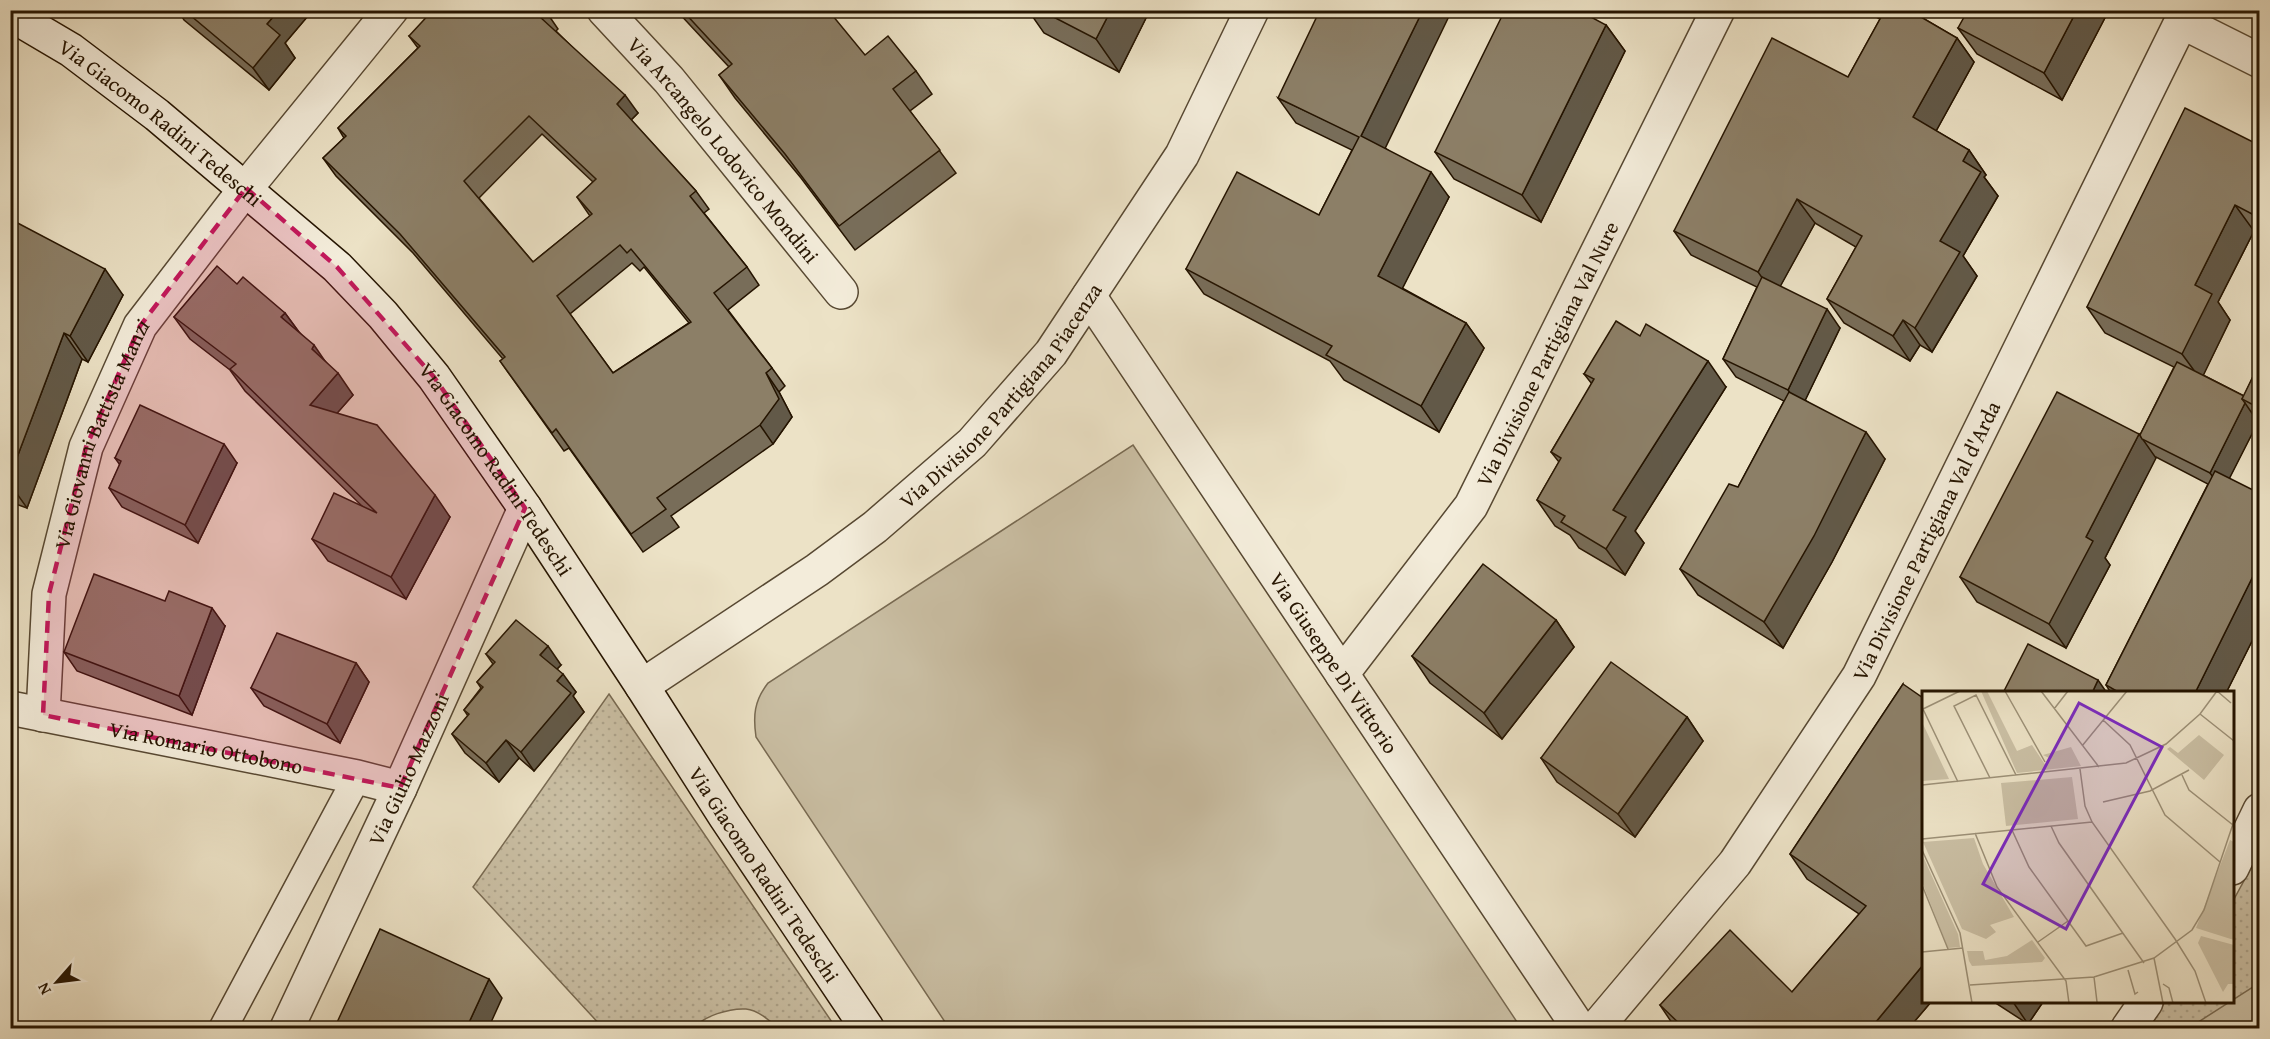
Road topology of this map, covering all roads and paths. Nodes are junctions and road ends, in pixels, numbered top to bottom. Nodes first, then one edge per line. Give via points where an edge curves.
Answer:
1 (391, 10) edge
2 (604, 10) edge
3 (1252, 10) edge
4 (1718, 10) edge
5 (10, 14) edge
6 (2185, 16) edge
7 (2259, 60) edge
8 (246, 188) junction
9 (841, 291) dead end
10 (1089, 296) junction
11 (525, 508) junction
12 (1342, 674) junction
13 (642, 686) junction
14 (10, 708) edge
15 (43, 714) junction
16 (357, 777) junction
17 (400, 788) junction
18 (2259, 810) edge
19 (2234, 864) edge
20 (2145, 1003) edge
21 (223, 1029) edge
22 (287, 1029) edge
23 (867, 1029) edge
24 (1578, 1029) edge
25 (1596, 1029) edge
26 (2128, 1029) edge

1 - 8 street, Via Giovanni Battista Manzi
2 - 9 street, Via Arcangelo Lodovico Mondini via 669,80
3 - 10 street, Via Divisione Partigiana Piacenza via 1182,155
4 - 12 street, Via Divisione Partigiana Val Nure via 1471,506
5 - 8 street, Via Giacomo Radini Tedeschi via 71,50
6 - 7 street
6 - 25 street, Via Divisione Partigiana Val d'Arda via 1859,676 1735,863
8 - 11 street, Via Giacomo Radini Tedeschi via 338,267 383,315 434,377
8 - 15 street, Via Giovanni Battista Manzi via 140,326 86,447 49,594
10 - 12 street, Via Giuseppe Di Vittorio
10 - 13 street, Via Divisione Partigiana Piacenza via 1051,353 972,443 817,570
11 - 13 street, Via Giacomo Radini Tedeschi
11 - 17 street, Via Giulio Mazzoni
12 - 24 street, Via Giuseppe Di Vittorio
13 - 23 street, Via Giacomo Radini Tedeschi
14 - 15 street, Via Romario Ottobono
15 - 16 street, Via Romario Ottobono
16 - 17 street, Via Romario Ottobono
16 - 21 street
17 - 22 street, Via Giulio Mazzoni
18 - 19 street
20 - 26 street

